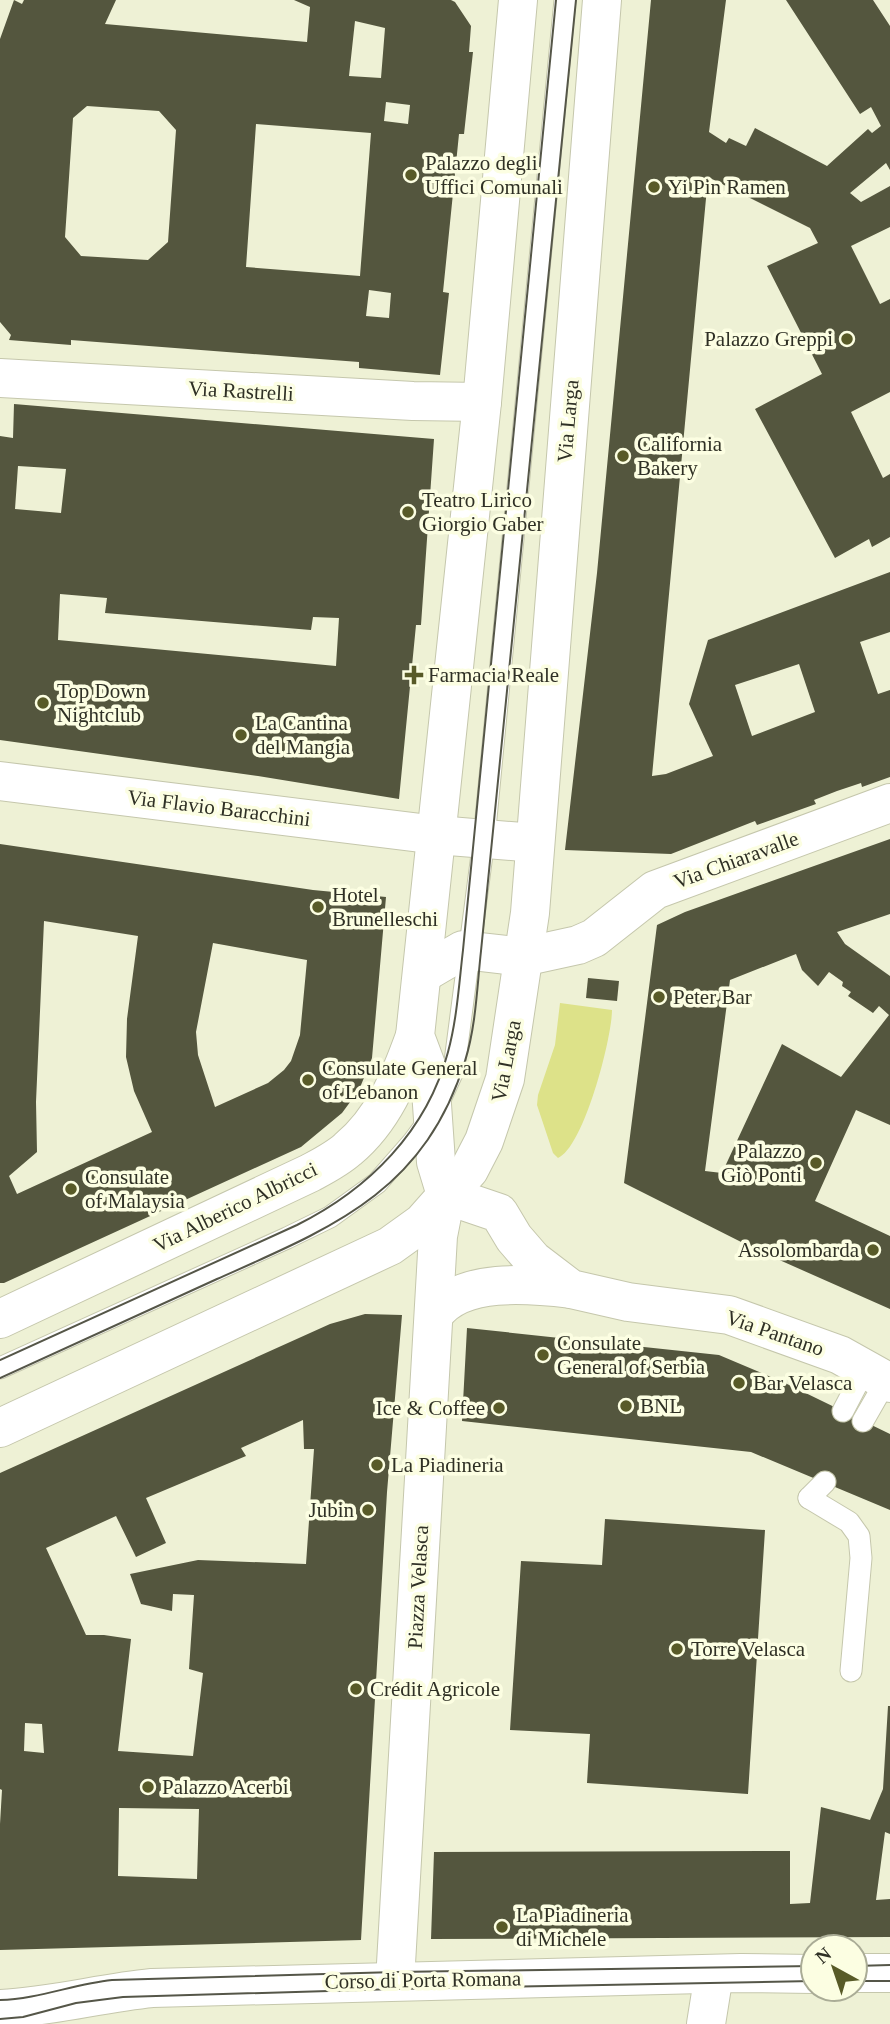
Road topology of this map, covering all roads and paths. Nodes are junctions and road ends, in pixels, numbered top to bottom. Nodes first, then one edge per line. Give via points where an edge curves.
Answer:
1 (518, 0) edge
2 (565, 0) edge
3 (602, 0) edge
4 (0, 378) edge
5 (482, 402) junction
6 (0, 781) edge
7 (890, 803) edge
8 (437, 835) junction
9 (484, 839) junction
10 (535, 843) junction
11 (471, 950) junction
12 (523, 957) junction
13 (422, 974) junction
14 (415, 1037) junction
15 (433, 1115) junction
16 (446, 1195) junction
17 (571, 1289) junction
18 (434, 1315) junction
19 (0, 1319) edge
20 (0, 1368) edge
21 (880, 1377) edge
22 (843, 1411) dead end
23 (863, 1421) dead end
24 (0, 1428) edge
25 (815, 1485) dead end
26 (851, 1671) dead end
27 (869, 1973) edge
28 (890, 1973) edge
29 (714, 1974) junction
30 (799, 1974) edge
31 (395, 1981) junction
32 (17, 2008) edge
33 (706, 2024) edge

1 - 5 street, Via Larga
2 - 9 lane, Via Larga
3 - 10 street, Via Larga
4 - 5 street, Via Rastrelli
5 - 8 street, Via Larga
6 - 8 street, Via Flavio Baracchini
7 - 12 street, Via Chiaravalle via 655,890 594,937 565,949
8 - 9 street
8 - 13 street, Via Larga
9 - 10 street
9 - 11 lane, Via Larga
10 - 12 street, Via Larga
11 - 12 street
11 - 13 street via 463,950
11 - 15 lane, Via Larga via 454,1069
12 - 16 street, Via Larga via 497,1110 469,1170
13 - 14 street, Via Larga
14 - 15 street, Via Larga via 430,1076
14 - 19 street, Via Alberico Albricci via 396,1088 368,1130 347,1150 310,1173
15 - 16 street, Via Larga via 436,1162
15 - 20 lane via 377,1183 330,1217
16 - 17 street, Via Pantano via 499,1213 533,1260
16 - 18 street, Piazza Velasca via 438,1236
16 - 24 street via 422,1223 390,1246
17 - 18 street, Via Pantano via 536,1284 487,1287 450,1298
17 - 21 street, Via Pantano via 729,1315 840,1355
18 - 31 street, Piazza Velasca
21 - 22 lane
21 - 23 lane
25 - 26 lane via 859,1536
27 - 28 street
29 - 30 street, Corso di Porta Romana
29 - 31 street, Corso di Porta Romana
29 - 33 street
31 - 32 street, Corso di Porta Romana via 152,1987

